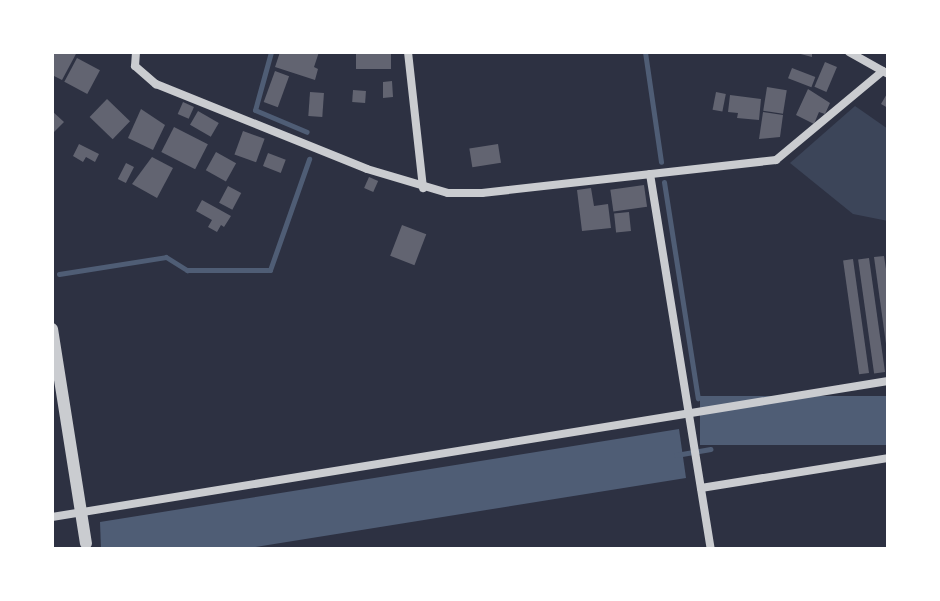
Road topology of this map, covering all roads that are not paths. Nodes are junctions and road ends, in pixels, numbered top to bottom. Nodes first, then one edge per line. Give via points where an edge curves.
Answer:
1 (136, 52) edge
2 (408, 52) edge
3 (849, 52) edge
4 (885, 72) edge
5 (650, 174) junction
6 (423, 188) junction
7 (52, 329) edge
8 (888, 381) edge
9 (689, 413) junction
10 (888, 458) edge
11 (701, 488) junction
12 (81, 512) junction
13 (52, 517) edge
14 (87, 546) edge
15 (711, 549) edge

1 - 6 street via 135,66 156,84
2 - 6 street
3 - 4 street
4 - 5 street via 776,160
5 - 6 street via 482,193
5 - 9 street
7 - 12 street
8 - 9 street
9 - 11 street
9 - 12 street
10 - 11 street
11 - 15 street
12 - 13 street
12 - 14 street

